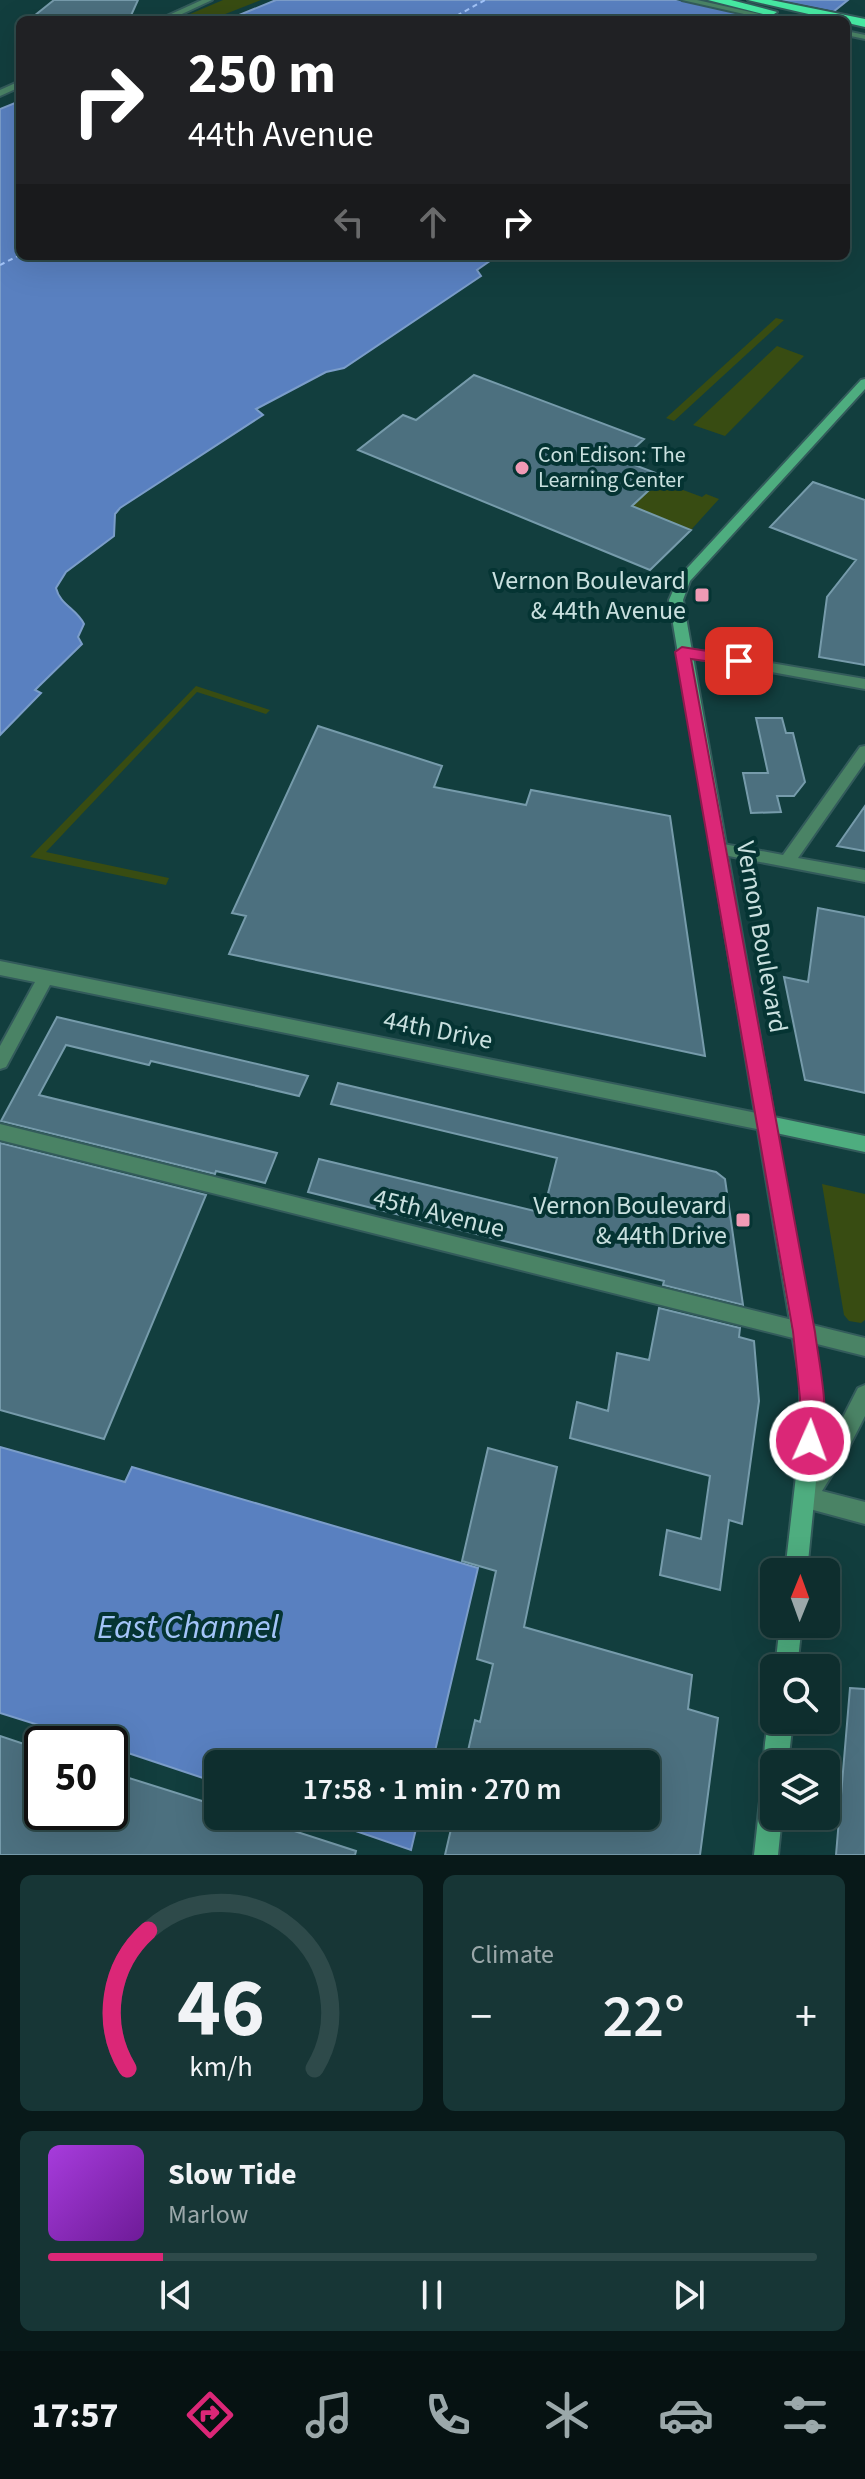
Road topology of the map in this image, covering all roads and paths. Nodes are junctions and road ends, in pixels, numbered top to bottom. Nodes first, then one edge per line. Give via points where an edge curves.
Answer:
1 (208, 0) edge
2 (686, 0) edge
3 (702, 0) edge
4 (714, 0) edge
5 (741, 0) edge
6 (754, 0) edge
7 (171, 16) edge
8 (763, 16) edge
9 (780, 16) edge
10 (792, 16) edge
11 (813, 16) edge
12 (819, 16) edge
13 (865, 382) edge
14 (682, 652) junction
15 (865, 684) edge
16 (865, 751) edge
17 (718, 849) junction
18 (788, 860) junction
19 (865, 876) edge
20 (0, 968) edge
21 (46, 977) junction
22 (0, 1062) edge
23 (767, 1123) junction
24 (0, 1132) edge
25 (865, 1144) edge
26 (804, 1332) junction
27 (865, 1347) edge
28 (865, 1395) edge
29 (806, 1497) junction
30 (865, 1513) edge
31 (798, 1558) edge
32 (769, 1830) edge
33 (766, 1855) edge

1 - 7 street
2 - 8 street
3 - 9 highway
4 - 10 highway
5 - 12 highway
6 - 11 highway
13 - 14 main road, Vernon Boulevard via 680,585 676,600
14 - 15 street
14 - 17 main road, Vernon Boulevard
16 - 18 street
17 - 18 street
17 - 23 main road, Vernon Boulevard
18 - 19 street
20 - 21 street, 44th Drive
21 - 22 street
21 - 23 street, 44th Drive
23 - 25 main road, 44th Drive
23 - 26 main road, Vernon Boulevard
24 - 26 street, 45th Avenue
26 - 27 street, 45th Avenue
26 - 29 main road, Vernon Boulevard via 812,1398
28 - 29 street
29 - 30 street
29 - 31 main road, Vernon Boulevard
32 - 33 main road

